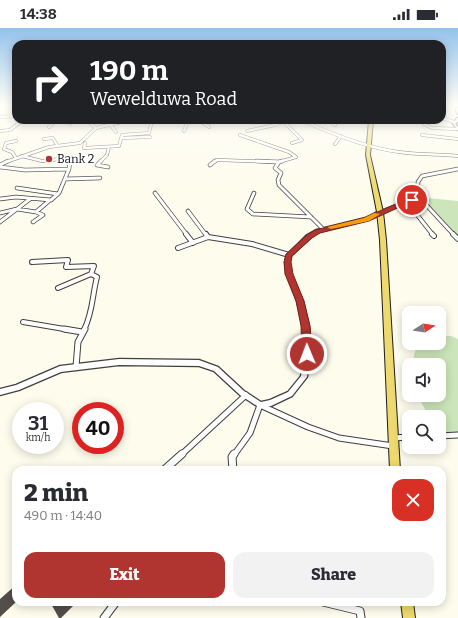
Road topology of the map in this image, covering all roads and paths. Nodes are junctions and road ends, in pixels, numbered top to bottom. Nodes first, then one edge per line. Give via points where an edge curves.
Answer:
1 (90, 134) edge
2 (136, 134) edge
3 (240, 134) dead end
4 (296, 134) edge
5 (334, 134) edge
6 (369, 134) edge
7 (341, 136) junction
8 (422, 136) dead end
9 (150, 137) dead end
10 (121, 138) junction
11 (44, 139) dead end
12 (458, 139) edge
13 (16, 141) dead end
14 (80, 143) junction
15 (85, 143) junction
16 (90, 143) dead end
17 (292, 143) dead end
18 (335, 144) dead end
19 (57, 145) junction
20 (368, 145) junction
21 (109, 147) junction
22 (22, 156) junction
23 (458, 156) edge
24 (16, 158) junction
25 (279, 162) junction
26 (210, 165) dead end
27 (0, 166) edge
28 (108, 167) dead end
29 (69, 169) junction
30 (458, 169) edge
31 (100, 178) dead end
32 (65, 179) junction
33 (17, 188) dead end
34 (155, 193) dead end
35 (254, 193) dead end
36 (58, 194) junction
37 (417, 195) junction
38 (0, 199) edge
39 (30, 199) junction
40 (50, 200) junction
41 (407, 202) junction
42 (17, 209) junction
43 (188, 211) dead end
44 (36, 212) junction
45 (380, 212) junction
46 (0, 213) edge
47 (311, 218) junction
48 (0, 222) edge
49 (33, 222) dead end
50 (323, 229) junction
51 (434, 236) dead end
52 (208, 237) junction
53 (458, 239) edge
54 (193, 242) junction
55 (178, 248) dead end
56 (289, 256) junction
57 (32, 262) dead end
58 (92, 274) junction
59 (58, 288) dead end
60 (23, 322) dead end
61 (82, 332) junction
62 (76, 367) junction
63 (0, 392) edge
64 (246, 395) junction
65 (260, 404) junction
66 (458, 435) edge
67 (446, 436) edge
68 (402, 437) edge
69 (392, 438) junction
70 (392, 446) junction
71 (168, 466) edge
72 (232, 466) edge
73 (394, 466) edge
74 (113, 606) edge
75 (339, 606) edge
76 (408, 606) edge
77 (104, 618) edge
78 (361, 618) edge
79 (409, 618) edge

1 - 14 street
2 - 10 street via 124,134
3 - 25 street via 296,157
4 - 17 street via 302,140
5 - 7 street
6 - 20 main road
7 - 18 street
7 - 20 street
8 - 12 street
9 - 10 street
10 - 21 street via 120,145
11 - 19 street via 55,137
13 - 24 street via 6,143 4,149 12,152
14 - 15 street
14 - 19 street
15 - 16 street
15 - 21 street via 84,148
19 - 22 street
20 - 23 street via 400,152
20 - 45 main road
21 - 28 street via 107,154 97,165
22 - 24 street
22 - 29 street via 42,161 68,158
24 - 27 street
25 - 26 street via 218,160
25 - 47 street via 275,168 281,174 279,185
27 - 29 street via 25,170
29 - 32 street
30 - 37 street via 422,176 418,179
31 - 32 street
32 - 36 street
33 - 36 street
34 - 54 street
35 - 47 street via 246,209 253,214
36 - 40 street
37 - 41 street
37 - 53 street
38 - 39 street
39 - 40 street
39 - 42 street
40 - 44 street
41 - 45 street
41 - 51 street
42 - 44 street
42 - 46 street
42 - 48 street
43 - 52 street
44 - 49 street via 43,215
45 - 50 street via 366,219
45 - 69 main road
47 - 50 street
50 - 56 street via 309,236
52 - 54 street
52 - 56 street via 252,244
54 - 55 street
56 - 65 street via 289,274 300,301 306,326 308,345 304,377 290,394 276,401
57 - 58 street via 68,260 66,267 94,266
58 - 59 street
58 - 61 street via 97,277 90,317
60 - 61 street
61 - 62 street via 76,350
62 - 63 street via 60,369 17,388
62 - 64 street via 119,362 199,362 216,369
64 - 65 street
64 - 71 street
65 - 70 street via 308,427 339,438
65 - 72 street via 250,433 232,457
66 - 67 street
68 - 69 street
69 - 70 main road
70 - 73 main road
74 - 77 street
75 - 78 street via 360,611
76 - 79 main road

